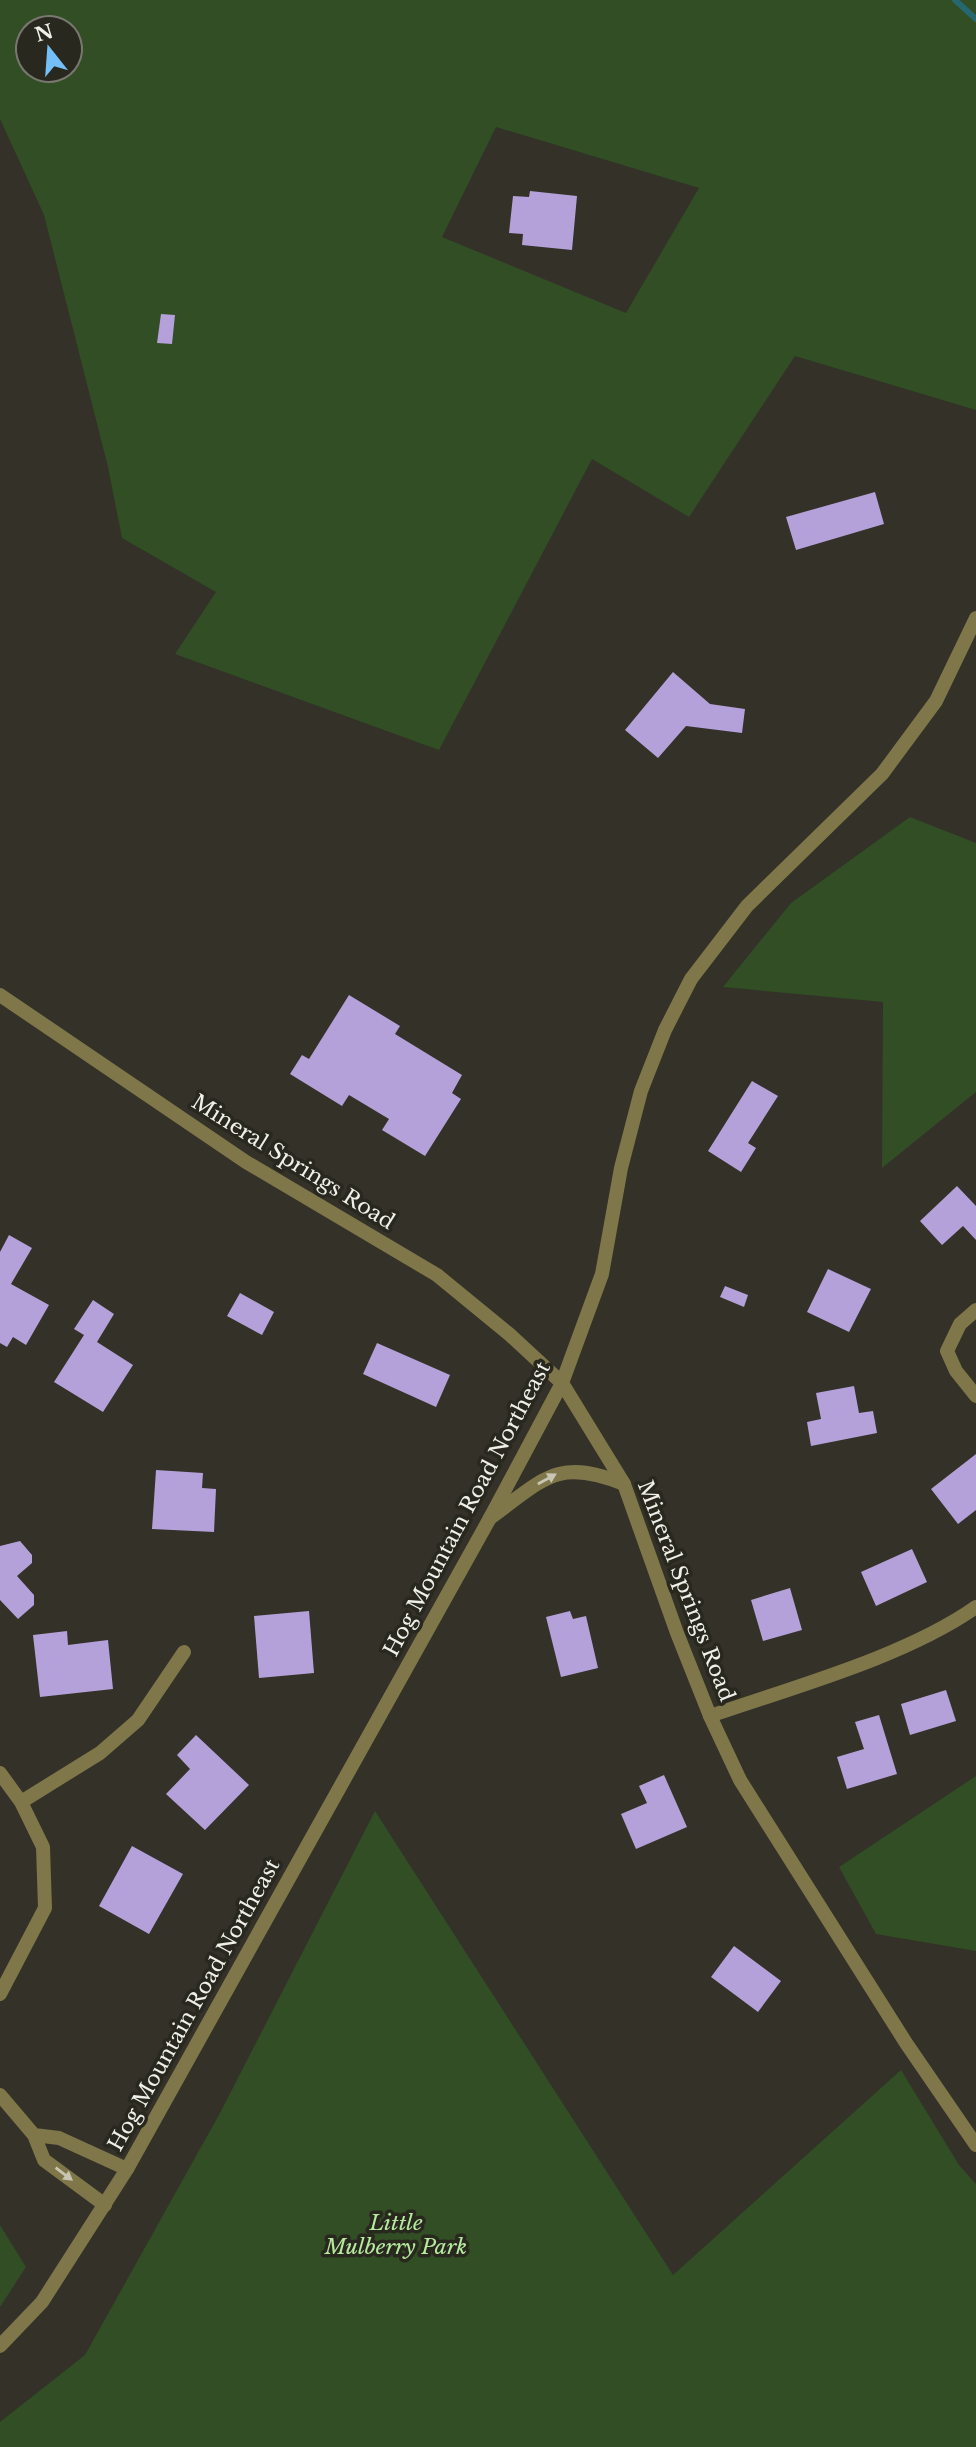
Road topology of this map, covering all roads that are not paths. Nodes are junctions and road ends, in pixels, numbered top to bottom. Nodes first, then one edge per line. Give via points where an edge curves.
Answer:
1 (976, 618) edge
2 (0, 995) edge
3 (976, 1310) edge
4 (562, 1383) junction
5 (976, 1396) edge
6 (624, 1484) junction
7 (491, 1518) junction
8 (976, 1607) edge
9 (184, 1652) dead end
10 (710, 1716) junction
11 (0, 1773) edge
12 (21, 1802) junction
13 (0, 1994) edge
14 (0, 2095) edge
15 (34, 2135) junction
16 (976, 2145) edge
17 (127, 2169) junction
18 (105, 2205) junction
19 (0, 2346) edge

1 - 4 street, Hog Mountain Road Northeast via 936,701 882,775 747,906 691,979 641,1091 621,1168 602,1274
2 - 4 street, Mineral Springs Road via 246,1162 437,1275
3 - 5 street via 960,1324 947,1351
4 - 6 street, Mineral Springs Road
4 - 7 street, Hog Mountain Road Northeast
7 -> 6 street via 561,1471 587,1471
6 - 10 street, Mineral Springs Road
7 - 17 street, Hog Mountain Road Northeast
8 - 10 street via 948,1627
9 - 12 street via 138,1720 100,1753
10 - 16 street, Mineral Springs Road via 740,1780 800,1878
11 - 12 street
12 - 13 street via 43,1847 45,1908
14 - 15 street
15 - 17 street via 59,2138
15 -> 18 street via 44,2160
17 - 18 street, Hog Mountain Road Northeast
18 - 19 street, Hog Mountain Road Northeast via 42,2302

